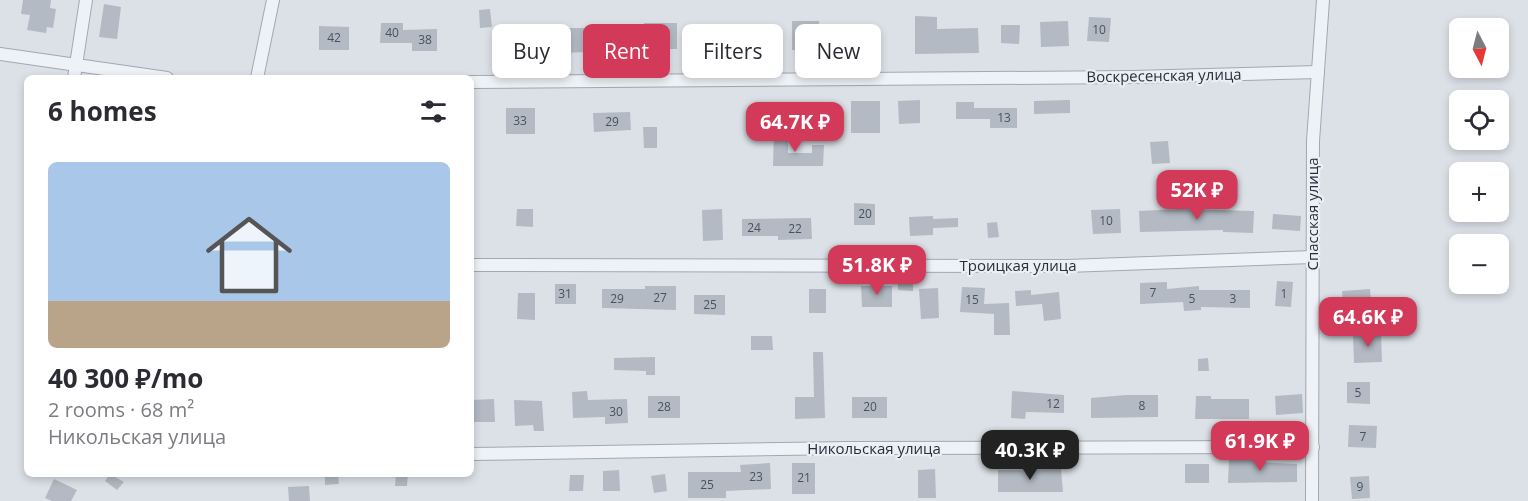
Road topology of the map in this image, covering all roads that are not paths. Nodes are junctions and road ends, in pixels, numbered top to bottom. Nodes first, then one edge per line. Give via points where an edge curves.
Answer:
1 (86, 0) edge
2 (273, 0) edge
3 (1323, 0) edge
4 (0, 54) edge
5 (76, 65) junction
6 (1318, 72) junction
7 (74, 75) edge
8 (146, 75) edge
9 (258, 75) edge
10 (474, 82) edge
11 (1313, 257) junction
12 (474, 265) edge
13 (1313, 447) junction
14 (474, 454) edge
15 (1312, 501) edge

1 - 5 street
2 - 9 street
3 - 6 street, Спасская улица
4 - 5 street
5 - 7 street
5 - 8 street
6 - 10 street, Воскресенская улица
6 - 11 street, Спасская улица via 1313,141
11 - 12 street, Троицкая улица via 1067,266
11 - 13 street, Спасская улица
13 - 14 street, Никольская улица
13 - 15 street, Спасская улица

